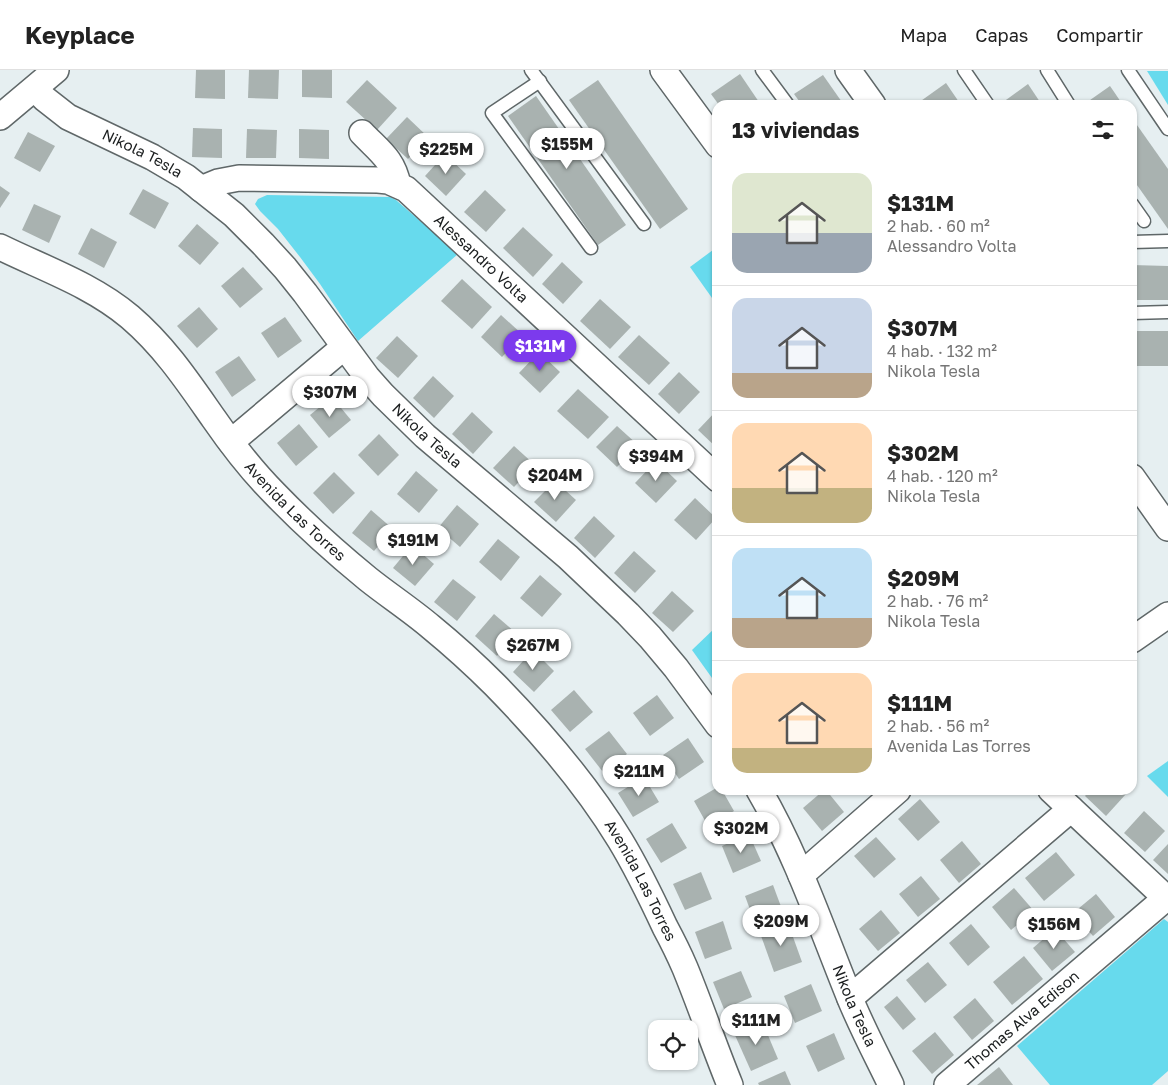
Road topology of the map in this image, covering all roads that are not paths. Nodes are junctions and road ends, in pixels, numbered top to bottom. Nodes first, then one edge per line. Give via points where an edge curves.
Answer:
1 (56, 70) edge
2 (531, 70) edge
3 (663, 70) edge
4 (762, 70) edge
5 (848, 70) edge
6 (964, 70) edge
7 (1047, 70) edge
8 (1128, 70) edge
9 (540, 81) junction
10 (35, 89) junction
11 (784, 100) edge
12 (869, 100) edge
13 (985, 100) edge
14 (1066, 100) edge
15 (0, 117) edge
16 (1168, 129) edge
17 (362, 133) dead end
18 (712, 137) edge
19 (398, 185) junction
20 (202, 189) junction
21 (1137, 211) edge
22 (1144, 221) dead end
23 (644, 224) dead end
24 (1168, 241) edge
25 (1137, 242) edge
26 (0, 247) edge
27 (591, 248) dead end
28 (1168, 312) edge
29 (1137, 313) edge
30 (344, 346) junction
31 (231, 442) junction
32 (712, 473) edge
33 (1137, 484) edge
34 (1168, 528) edge
35 (1168, 615) edge
36 (1137, 637) edge
37 (712, 717) edge
38 (762, 795) edge
39 (892, 795) edge
40 (1056, 795) edge
41 (1071, 809) junction
42 (801, 875) junction
43 (1167, 899) edge
44 (850, 998) junction
45 (730, 1085) edge
46 (891, 1085) edge
47 (947, 1085) edge

1 - 10 street
2 - 9 lane
3 - 18 street
4 - 11 lane
5 - 12 street
6 - 13 lane
7 - 14 lane
8 - 16 lane
9 - 23 lane
9 - 27 lane via 492,113
10 - 15 street
10 - 20 street, Nikola Tesla via 68,117 152,157
17 - 19 street via 390,162
19 - 20 street via 378,180 239,178
19 - 32 street, Alessandro Volta via 412,194
20 - 30 street, Nikola Tesla via 263,244
21 - 22 lane
24 - 25 lane
26 - 31 street, Avenida Las Torres via 85,287 130,317 184,375
28 - 29 lane
30 - 31 street
30 - 37 street, Nikola Tesla via 403,416 568,557 628,614 676,668
31 - 45 street, Avenida Las Torres via 272,492 316,535 431,627 495,685 577,778 620,840 654,904 684,967
33 - 34 street
35 - 36 street
38 - 42 street, Nikola Tesla
39 - 42 street
40 - 41 street
41 - 43 street
41 - 44 street
42 - 44 street, Nikola Tesla
43 - 47 street, Thomas Alva Edison
44 - 46 street, Nikola Tesla

